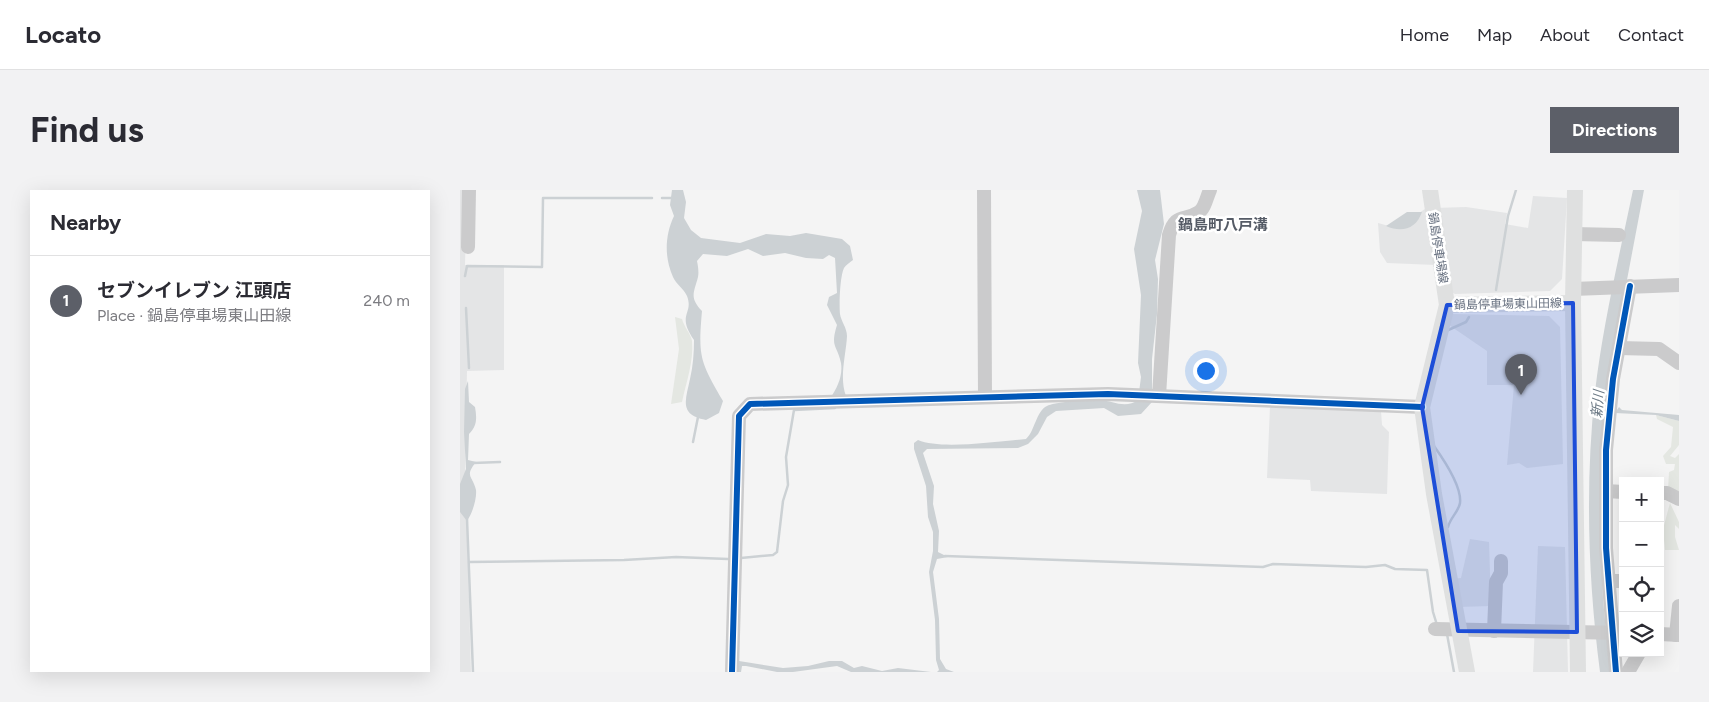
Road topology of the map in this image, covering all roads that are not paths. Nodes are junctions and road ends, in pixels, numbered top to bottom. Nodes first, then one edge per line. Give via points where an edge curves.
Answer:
1 (469, 190) edge
2 (984, 190) edge
3 (1210, 190) edge
4 (1430, 190) edge
5 (1575, 190) edge
6 (1574, 234) junction
7 (1619, 235) dead end
8 (468, 247) dead end
9 (1679, 285) edge
10 (1629, 286) junction
11 (1573, 296) junction
12 (1447, 305) junction
13 (1619, 348) junction
14 (1679, 363) edge
15 (1156, 396) junction
16 (985, 397) junction
17 (1422, 408) junction
18 (1606, 491) junction
19 (1619, 492) edge
20 (1664, 493) edge
21 (1679, 500) edge
22 (1501, 561) dead end
23 (1616, 581) edge
24 (1679, 606) edge
25 (1446, 630) junction
26 (1494, 632) junction
27 (1585, 632) junction
28 (1615, 633) edge
29 (1664, 634) edge
30 (1678, 635) edge
31 (1637, 657) edge
32 (732, 672) edge
33 (1467, 672) edge
34 (1578, 672) edge
35 (1616, 672) edge
36 (1628, 672) edge

1 - 8 street
2 - 16 street
3 - 15 street via 1203,208 1179,218 1169,235
4 - 12 main road, 鍋島停車場線
5 - 6 main road
6 - 7 street
6 - 11 main road
9 - 10 street
10 - 11 street via 1611,286
10 - 13 street
11 - 12 main road, 鍋島停車場東山田線
11 - 27 main road, 鍋島停車場東山田線
12 - 17 main road, 鍋島停車場東山田線
13 - 14 street via 1659,349
13 - 18 street via 1609,408
15 - 16 street
15 - 17 street
16 - 32 street via 750,404 739,416
17 - 25 main road, 鍋島停車場東山田線 via 1434,494
18 - 19 street
18 - 23 street
20 - 21 street
22 - 26 street via 1501,573 1496,582
23 - 28 street
24 - 30 street
25 - 26 street
25 - 33 main road, 鍋島停車場東山田線
26 - 27 street
27 - 28 street
27 - 34 main road, 鍋島停車場東山田線
28 - 35 street
29 - 30 street
31 - 36 street

